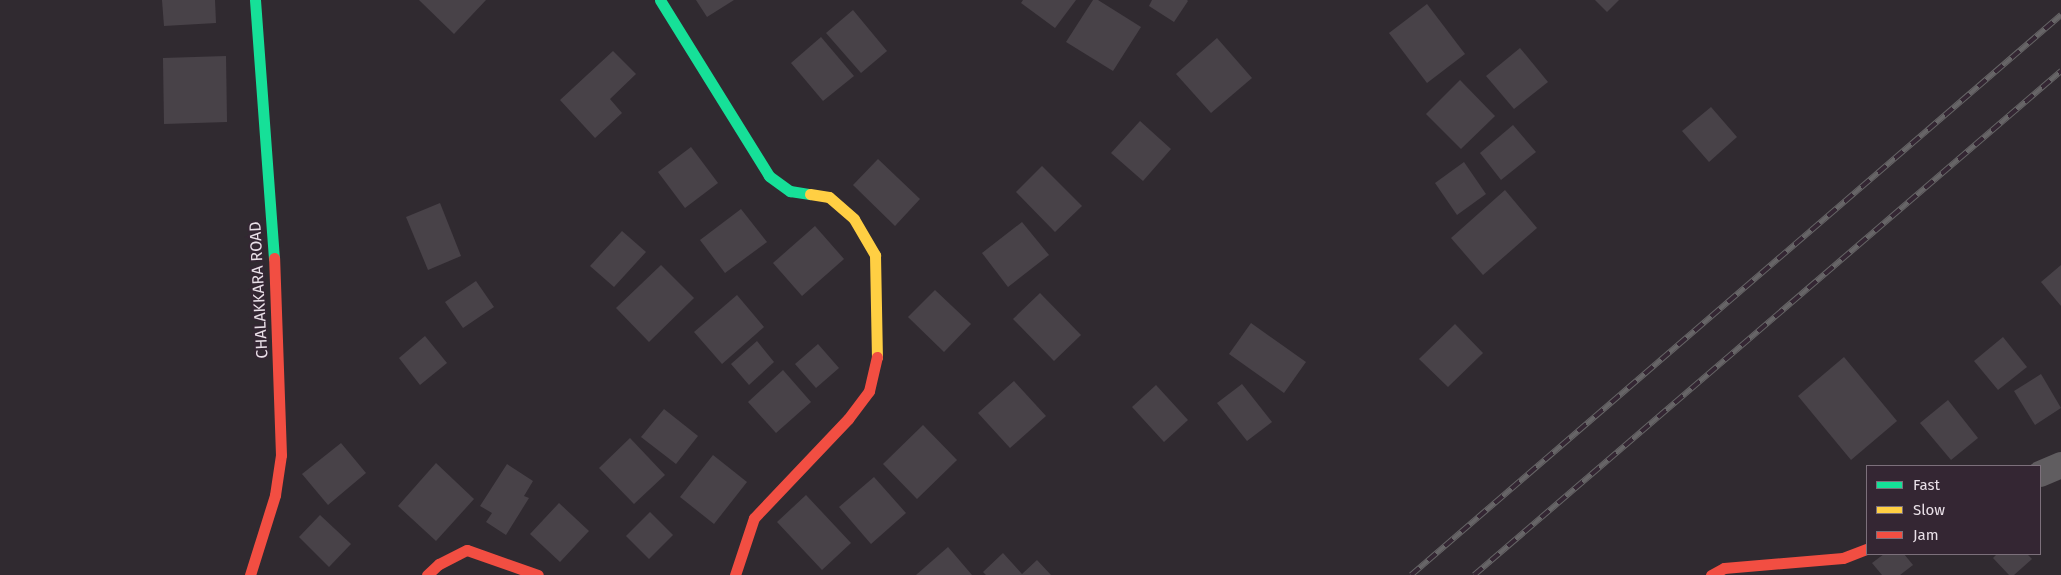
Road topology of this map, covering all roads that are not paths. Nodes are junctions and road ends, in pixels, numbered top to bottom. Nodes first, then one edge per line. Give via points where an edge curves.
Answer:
1 (254, 0) edge
2 (660, 0) edge
3 (2061, 465) edge
4 (2041, 474) edge
5 (1866, 549) edge
6 (250, 575) edge
7 (427, 575) edge
8 (538, 575) edge
9 (735, 575) edge
10 (1711, 575) edge

1 - 6 street, CHALAKKARA ROAD via 274,245 281,455 275,495
2 - 9 street via 769,176 790,191 829,197 854,219 875,255 877,359 869,391 848,418 754,518
3 - 4 street
5 - 10 street via 1843,558 1724,568
7 - 8 street via 439,564 467,550

